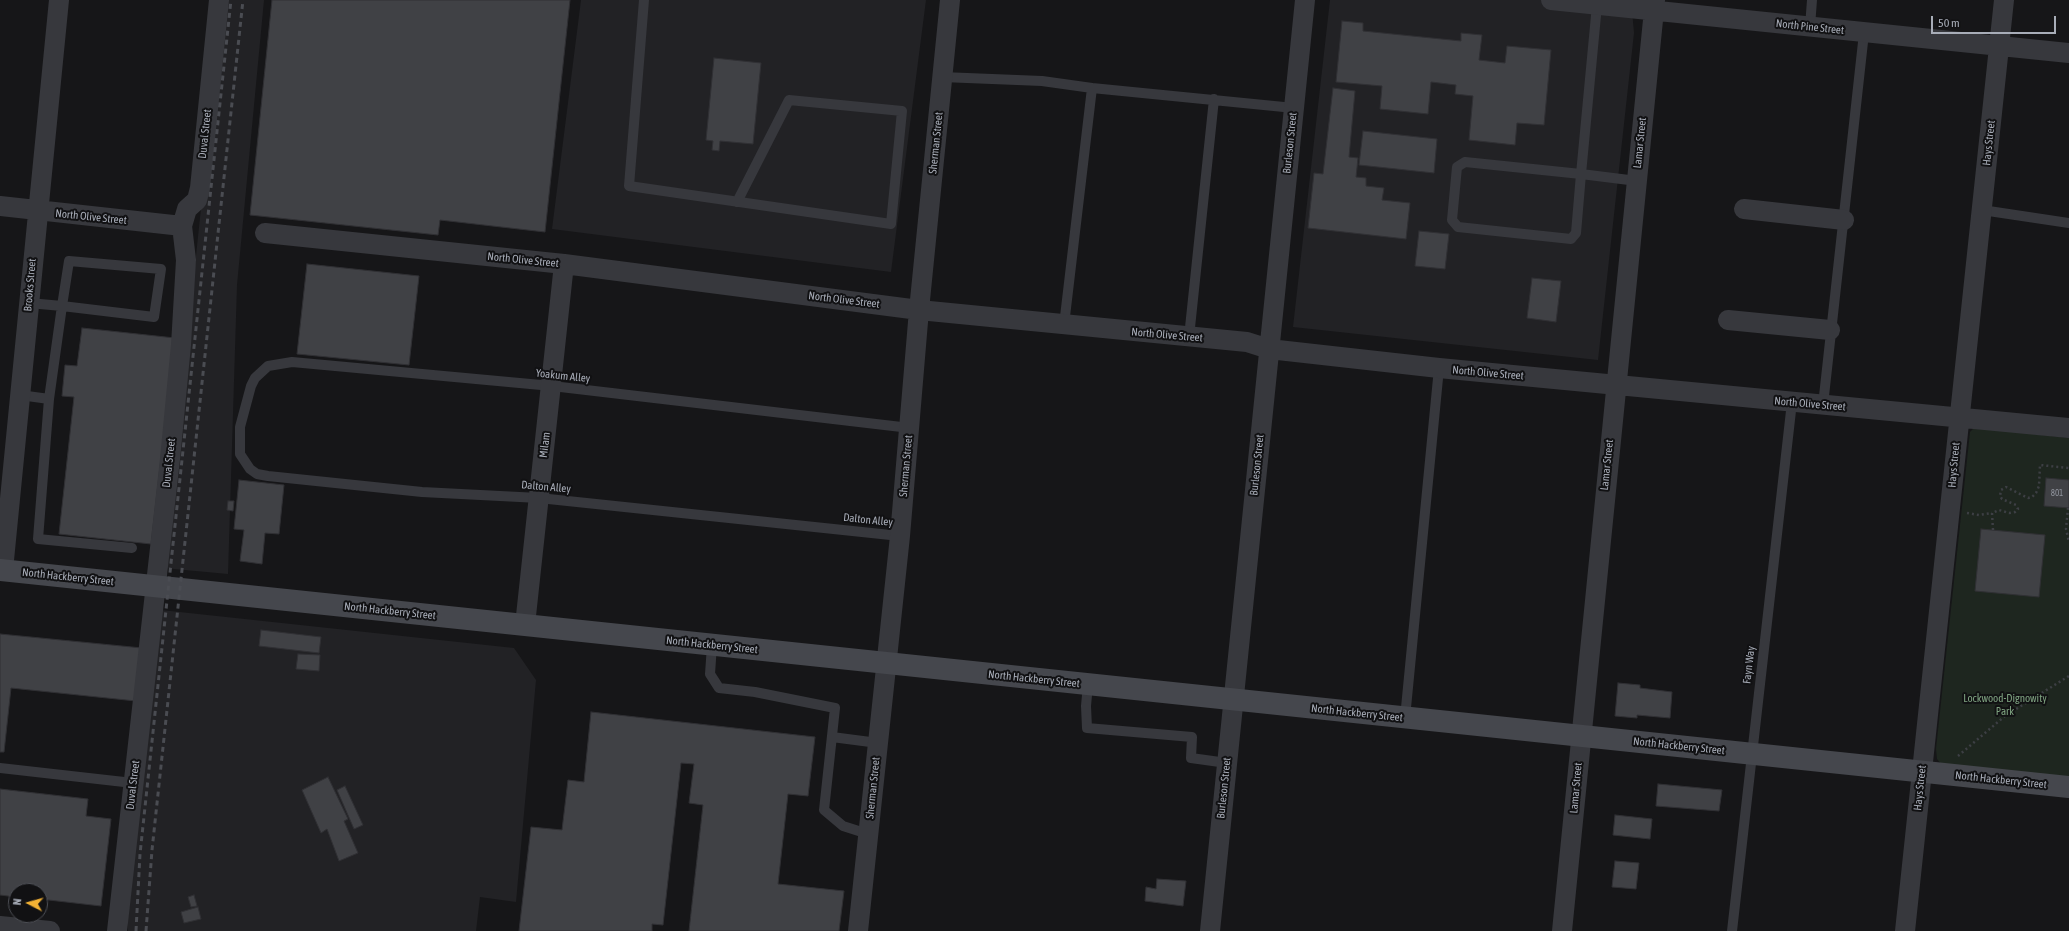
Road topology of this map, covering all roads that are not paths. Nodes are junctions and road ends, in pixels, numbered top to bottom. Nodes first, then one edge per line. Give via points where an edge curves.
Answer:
1 (59, 0) edge
2 (219, 0) edge
3 (644, 0) edge
4 (950, 0) edge
5 (1305, 0) edge
6 (1551, 0) edge
7 (1812, 0) edge
8 (2004, 0) edge
9 (1597, 5) junction
10 (1654, 5) edge
11 (1810, 27) junction
12 (1864, 33) junction
13 (1999, 46) junction
14 (2069, 54) edge
15 (942, 77) junction
16 (1092, 88) junction
17 (1214, 100) junction
18 (1294, 108) junction
19 (1581, 174) junction
20 (1637, 181) junction
21 (737, 202) junction
22 (0, 206) edge
23 (1744, 209) dead end
24 (1982, 210) junction
25 (38, 211) junction
26 (1844, 220) junction
27 (2069, 223) edge
28 (182, 226) junction
29 (265, 233) dead end
30 (564, 264) junction
31 (29, 303) junction
32 (62, 306) junction
33 (919, 310) junction
34 (1728, 320) dead end
35 (1064, 325) junction
36 (1830, 330) junction
37 (1189, 337) junction
38 (1269, 349) junction
39 (1439, 368) junction
40 (1616, 385) junction
41 (552, 386) junction
42 (20, 395) junction
43 (49, 399) junction
44 (1792, 402) junction
45 (1823, 405) junction
46 (243, 412) joint
47 (1959, 417) junction
48 (910, 428) junction
49 (2069, 428) edge
50 (539, 498) junction
51 (900, 536) junction
52 (132, 548) dead end
53 (2, 570) edge
54 (156, 586) junction
55 (525, 625) junction
56 (712, 645) junction
57 (887, 663) junction
58 (1088, 684) junction
59 (1233, 700) junction
60 (1405, 718) junction
61 (1580, 736) junction
62 (832, 737) junction
63 (878, 743) junction
64 (1751, 754) junction
65 (1227, 762) junction
66 (0, 768) edge
67 (1922, 772) junction
68 (133, 784) junction
69 (2069, 787) edge
70 (868, 834) junction
71 (0, 926) edge
72 (50, 931) edge
73 (117, 931) edge
74 (858, 931) edge
75 (1210, 931) edge
76 (1562, 931) edge
77 (1732, 931) edge
78 (1905, 931) edge

1 - 25 street, Brooks Street
2 - 28 street, Duval Street via 200,188 197,200 187,209
3 - 21 lane via 629,186
4 - 15 street, Sherman Street
5 - 18 street, Burleson Street
6 - 9 street, North Pine Street
7 - 11 lane
8 - 13 street, Hays Street
9 - 10 street, North Pine Street
9 - 19 lane
10 - 11 street, North Pine Street
10 - 20 street, Lamar Street
11 - 12 street, North Pine Street
12 - 13 street, North Pine Street
12 - 26 lane
13 - 14 street, North Pine Street
13 - 24 street, Hays Street
15 - 16 lane via 1042,82
15 - 33 street, Sherman Street
16 - 17 lane
16 - 35 lane
17 - 18 lane
17 - 37 lane
18 - 38 street, Burleson Street
19 - 19 lane via 1465,162 1457,166 1452,220 1458,228 1570,239 1576,233
19 - 20 lane
20 - 40 street, Lamar Street
21 - 21 lane via 891,224 902,111 789,100
22 - 25 street, North Olive Street
23 - 26 street
24 - 27 lane
24 - 47 street, Hays Street
25 - 28 street, North Olive Street
25 - 31 street, Brooks Street
26 - 36 lane
28 - 54 street, Duval Street via 186,260 181,345
29 - 30 street, North Olive Street
30 - 33 street, North Olive Street
30 - 41 street, Milam
31 - 32 lane
31 - 42 street, Brooks Street
32 - 32 lane via 69,261 161,269 154,317
32 - 43 lane
33 - 35 street, North Olive Street
33 - 48 street, Sherman Street
34 - 36 street
35 - 37 street, North Olive Street
36 - 45 lane
37 - 38 street, North Olive Street via 1247,342
38 - 39 street, North Olive Street
38 - 59 street, Burleson Street
39 - 40 street, North Olive Street
39 - 60 lane
40 - 44 street, North Olive Street
40 - 61 street, Lamar Street
41 - 46 lane, Yoakum Alley via 287,362 262,370 251,386
41 - 48 lane, Yoakum Alley
41 - 50 street, Milam
42 - 43 lane
42 - 53 street, Brooks Street via 7,464
43 - 52 lane via 38,539
44 - 45 street, North Olive Street
44 - 64 lane, Fayn Way
45 - 47 street, North Olive Street
46 - 50 lane, Dalton Alley via 240,454 250,469 257,474 422,492
47 - 49 street, North Olive Street
47 - 67 street, Hays Street
48 - 51 street, Sherman Street
50 - 51 lane, Dalton Alley
50 - 55 street, Milam
51 - 57 street, Sherman Street
53 - 54 main road, North Hackberry Street
54 - 55 main road, North Hackberry Street
54 - 68 street, Duval Street
55 - 56 main road, North Hackberry Street
56 - 57 main road, North Hackberry Street
56 - 62 lane via 710,674 719,688 755,692 835,708
57 - 58 main road, North Hackberry Street
57 - 63 street, Sherman Street
58 - 59 main road, North Hackberry Street
58 - 65 lane via 1087,728 1192,737 1191,758
59 - 60 main road, North Hackberry Street
59 - 65 street, Burleson Street
60 - 61 main road, North Hackberry Street
61 - 64 main road, North Hackberry Street
61 - 76 street, Lamar Street
62 - 63 lane
62 - 70 lane via 824,810 843,826
63 - 70 street, Sherman Street
64 - 67 main road, North Hackberry Street
64 - 77 lane, Fayn Way
65 - 75 street, Burleson Street
66 - 68 lane
67 - 69 main road, North Hackberry Street
67 - 78 street, Hays Street
68 - 73 street, Duval Street
70 - 74 street, Sherman Street
71 - 72 street

